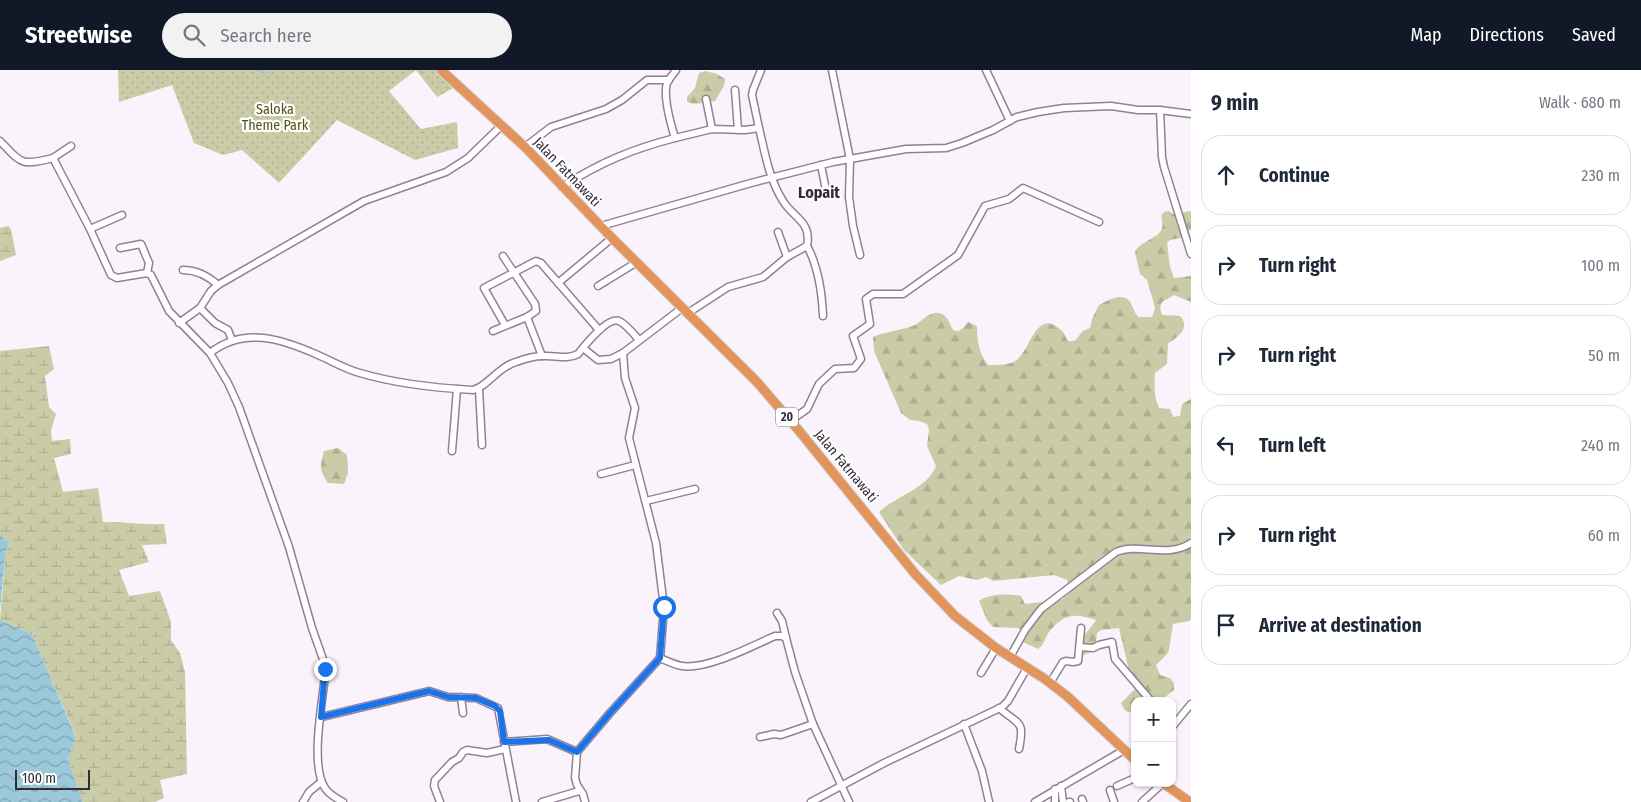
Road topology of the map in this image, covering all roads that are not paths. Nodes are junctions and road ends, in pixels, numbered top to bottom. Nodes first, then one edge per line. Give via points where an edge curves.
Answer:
1 (441, 70) edge
2 (676, 70) edge
3 (761, 70) edge
4 (832, 70) edge
5 (986, 70) edge
6 (669, 80) junction
7 (735, 90) dead end
8 (706, 99) dead end
9 (1160, 110) junction
10 (1191, 114) edge
11 (1010, 121) junction
12 (501, 126) junction
13 (759, 128) junction
14 (712, 129) junction
15 (738, 130) junction
16 (675, 138) junction
17 (0, 141) edge
18 (71, 146) dead end
19 (524, 147) junction
20 (53, 158) junction
21 (850, 159) junction
22 (822, 165) junction
23 (771, 179) junction
24 (562, 187) junction
25 (826, 190) dead end
26 (122, 214) dead end
27 (1099, 222) dead end
28 (601, 226) junction
29 (90, 229) junction
30 (778, 232) dead end
31 (612, 238) junction
32 (807, 246) junction
33 (120, 248) dead end
34 (1191, 254) edge
35 (860, 255) dead end
36 (503, 256) dead end
37 (787, 257) junction
38 (637, 262) junction
39 (183, 270) dead end
40 (147, 272) junction
41 (512, 272) junction
42 (558, 283) junction
43 (218, 285) junction
44 (598, 286) dead end
45 (200, 308) junction
46 (685, 310) junction
47 (823, 316) dead end
48 (527, 317) junction
49 (179, 323) junction
50 (505, 325) junction
51 (598, 330) junction
52 (493, 331) dead end
53 (232, 340) junction
54 (639, 340) junction
55 (583, 348) junction
56 (624, 352) junction
57 (210, 353) junction
58 (542, 356) junction
59 (457, 389) junction
60 (479, 389) junction
61 (790, 421) junction
62 (482, 445) dead end
63 (452, 451) dead end
64 (636, 465) junction
65 (601, 474) dead end
66 (695, 489) dead end
67 (646, 501) junction
68 (1191, 543) edge
69 (777, 613) dead end
70 (1081, 628) dead end
71 (786, 638) junction
72 (1080, 647) junction
73 (996, 648) junction
74 (1010, 657) junction
75 (660, 658) junction
76 (1027, 668) junction
77 (981, 673) dead end
78 (1050, 683) junction
79 (460, 697) junction
80 (1148, 697) edge
81 (1191, 704) edge
82 (999, 708) junction
83 (463, 713) dead end
84 (321, 717) junction
85 (1176, 722) edge
86 (813, 724) junction
87 (964, 724) junction
88 (760, 737) dead end
89 (505, 746) junction
90 (1019, 749) dead end
91 (1124, 750) junction
92 (577, 752) junction
93 (1131, 756) edge
94 (1131, 780) edge
95 (322, 782) junction
96 (842, 786) junction
97 (1117, 786) dead end
98 (1159, 787) edge
99 (1169, 787) edge
100 (1058, 788) junction
101 (1110, 790) dead end
102 (579, 791) junction
103 (303, 802) edge
104 (344, 802) edge
105 (440, 802) edge
106 (516, 802) edge
107 (542, 802) edge
108 (585, 802) edge
109 (811, 802) edge
110 (848, 802) edge
111 (990, 802) edge
112 (1035, 802) edge
113 (1055, 802) edge
114 (1063, 802) edge
115 (1114, 802) edge
116 (1142, 802) edge
117 (1190, 802) edge

1 - 12 highway, Jalan Fatmawati / 20
2 - 6 street
3 - 13 street via 752,95
4 - 21 street
5 - 11 street
6 - 16 street via 667,100
6 - 19 street via 647,80 606,109 551,127
7 - 15 street
8 - 14 street
9 - 10 street
9 - 11 street via 1095,105 1038,112
9 - 34 street via 1163,162
11 - 21 street via 946,148 906,149
12 - 19 highway, Jalan Fatmawati / 20
12 - 43 street via 468,158 446,172 364,201
13 - 15 street
13 - 23 street
14 - 15 street
14 - 16 street
16 - 24 street via 636,149
17 - 20 street via 27,164
18 - 20 street
19 - 24 highway, Jalan Fatmawati / 20
20 - 29 street
21 - 22 street
21 - 35 street via 850,201
22 - 23 street
22 - 25 street
23 - 28 street
23 - 32 street via 790,212 803,222
24 - 28 highway, Jalan Fatmawati / 20
26 - 29 street
27 - 61 street via 1023,188 1009,199 985,206 958,255 903,294 873,294 866,299 870,324 853,336 861,359 854,368 835,369 819,384 807,409
28 - 31 highway, Jalan Fatmawati / 20
29 - 40 street via 114,278
30 - 37 street
31 - 38 highway, Jalan Fatmawati / 20
31 - 42 street
32 - 37 street
32 - 47 street via 814,259
33 - 40 street via 141,244 149,263
36 - 41 street
37 - 46 street via 763,277 728,287
38 - 44 street
38 - 46 highway, Jalan Fatmawati / 20
39 - 43 street via 195,271
40 - 49 street via 154,278 169,311
41 - 42 street via 536,261
41 - 48 street via 536,306 536,311
41 - 50 street via 484,288
42 - 51 street
43 - 45 street
45 - 49 street
45 - 53 street via 228,330
46 - 54 street
46 - 61 highway, Jalan Fatmawati / 20 via 757,382
48 - 50 street
48 - 58 street
49 - 57 street
50 - 52 street
51 - 54 street via 617,320
51 - 55 street
53 - 57 street
53 - 59 street via 247,337 278,340 358,373 403,384
54 - 56 street
55 - 56 street via 598,360 611,359
55 - 58 street via 569,357
56 - 64 street via 626,383 636,408 629,438
57 - 84 street via 239,407 303,592 324,662
58 - 60 street via 501,369
59 - 60 street
59 - 63 street
60 - 62 street
61 - 73 highway, Jalan Fatmawati / 20 via 916,575 955,616
64 - 65 street
64 - 67 street
66 - 67 street
67 - 75 street via 656,543 664,607
68 - 74 street via 1176,549 1116,552 1041,609
69 - 71 street
70 - 72 street
71 - 75 street via 775,636 734,654 692,666
71 - 86 street
72 - 78 street via 1078,661 1064,662
72 - 80 street via 1093,648 1112,642 1115,659
73 - 74 highway, Jalan Fatmawati / 20
73 - 77 street
74 - 76 highway, Jalan Fatmawati / 20
75 - 92 street
76 - 78 highway, Jalan Fatmawati / 20
76 - 82 street via 1008,701
78 - 91 highway, Jalan Fatmawati / 20
79 - 83 street
79 - 84 street via 429,691
79 - 89 street via 476,698 498,708
81 - 85 street
82 - 87 street
82 - 90 street via 1019,724 1022,731
84 - 95 street via 317,765
86 - 88 street via 781,735
86 - 96 street
87 - 96 street
87 - 111 street
89 - 92 street via 549,740
89 - 105 street via 487,753 463,752 435,780
89 - 106 street
91 - 93 highway, Jalan Fatmawati / 20
91 - 100 street
92 - 102 street via 575,774
94 - 97 street
95 - 103 street
95 - 104 street via 328,792
96 - 109 street
96 - 110 street
98 - 116 street
99 - 117 highway
100 - 112 street
100 - 113 street
100 - 114 street
101 - 115 street
102 - 107 street
102 - 108 street

